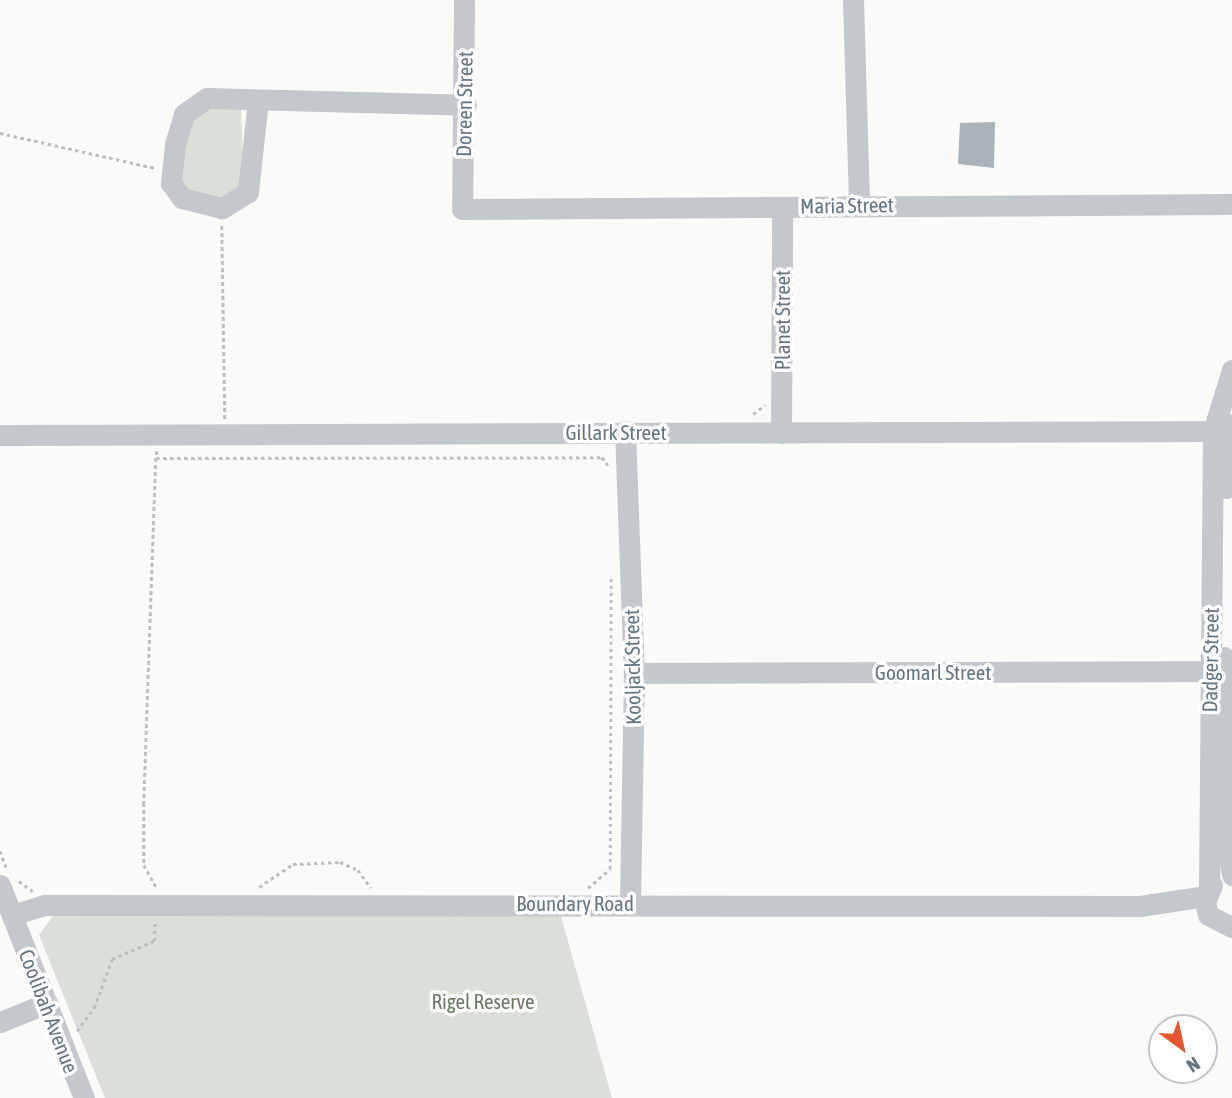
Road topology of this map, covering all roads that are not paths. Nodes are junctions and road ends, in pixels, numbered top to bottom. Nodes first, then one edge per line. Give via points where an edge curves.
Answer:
1 (464, 0) edge
2 (853, 0) edge
3 (258, 100) junction
4 (466, 104) junction
5 (859, 204) junction
6 (1232, 204) edge
7 (782, 207) junction
8 (462, 209) joint
9 (1232, 370) edge
10 (1227, 429) edge
11 (625, 431) junction
12 (781, 433) junction
13 (0, 435) edge
14 (1222, 671) edge
15 (634, 673) junction
16 (1232, 877) edge
17 (5, 880) edge
18 (1207, 892) junction
19 (630, 903) junction
20 (1140, 906) junction
21 (12, 915) junction
22 (1224, 928) edge
23 (47, 1003) junction
24 (0, 1022) edge
25 (84, 1098) edge

1 - 4 street, Doreen Street
2 - 5 street
3 - 3 street via 251,186 243,199 222,208 182,198 171,183 180,123 190,106 207,98
3 - 4 street
4 - 8 street, Doreen Street
5 - 6 street, Maria Street
5 - 7 street, Maria Street
7 - 8 street, Maria Street
7 - 12 street, Planet Street
9 - 10 street, Dadger Street
10 - 12 street, Gillark Street
10 - 14 street, Dadger Street
11 - 12 street, Gillark Street
11 - 13 street, Gillark Street
11 - 15 street, Kooljack Street
14 - 15 street, Goomarl Street
14 - 16 street, Dadger Street via 1224,836
14 - 18 street, Dadger Street
15 - 19 street, Kooljack Street
16 - 18 street, Boundary Road
17 - 21 street, Coolibah Avenue
18 - 20 street, Boundary Road
18 - 22 street, Dadger Street
19 - 20 street, Boundary Road
19 - 21 street, Boundary Road via 154,896 44,905
20 - 22 street, Boundary Road
21 - 23 street, Coolibah Avenue
23 - 24 street
23 - 25 street, Coolibah Avenue

